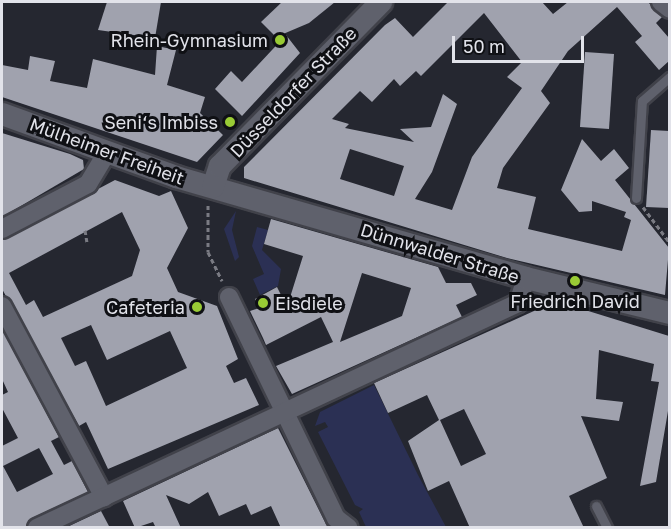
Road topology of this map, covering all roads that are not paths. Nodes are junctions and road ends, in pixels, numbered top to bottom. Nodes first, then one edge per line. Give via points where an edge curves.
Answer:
1 (381, 2) edge
2 (661, 2) edge
3 (669, 9) edge
4 (669, 77) edge
5 (2, 114) edge
6 (106, 154) junction
7 (213, 188) junction
8 (636, 198) road end
9 (2, 229) edge
10 (526, 278) junction
11 (229, 297) road end
12 (2, 306) edge
13 (669, 313) edge
14 (285, 414) junction
15 (104, 497) junction
16 (596, 506) dead end
17 (38, 528) edge
18 (349, 528) edge
19 (607, 528) edge

1 - 7 street, Düsseldorfer Straße via 220,166
2 - 3 street
4 - 8 lane via 642,101
5 - 6 street, Mülheimer Freiheit
6 - 7 street, Mülheimer Freiheit
6 - 9 street via 80,191
7 - 10 street, Dünnwalder Straße
10 - 13 street, Dünnwalder Straße
10 - 14 street via 518,303
11 - 14 street
12 - 15 street
14 - 15 street
14 - 18 street via 336,518
15 - 17 street
16 - 19 lane

